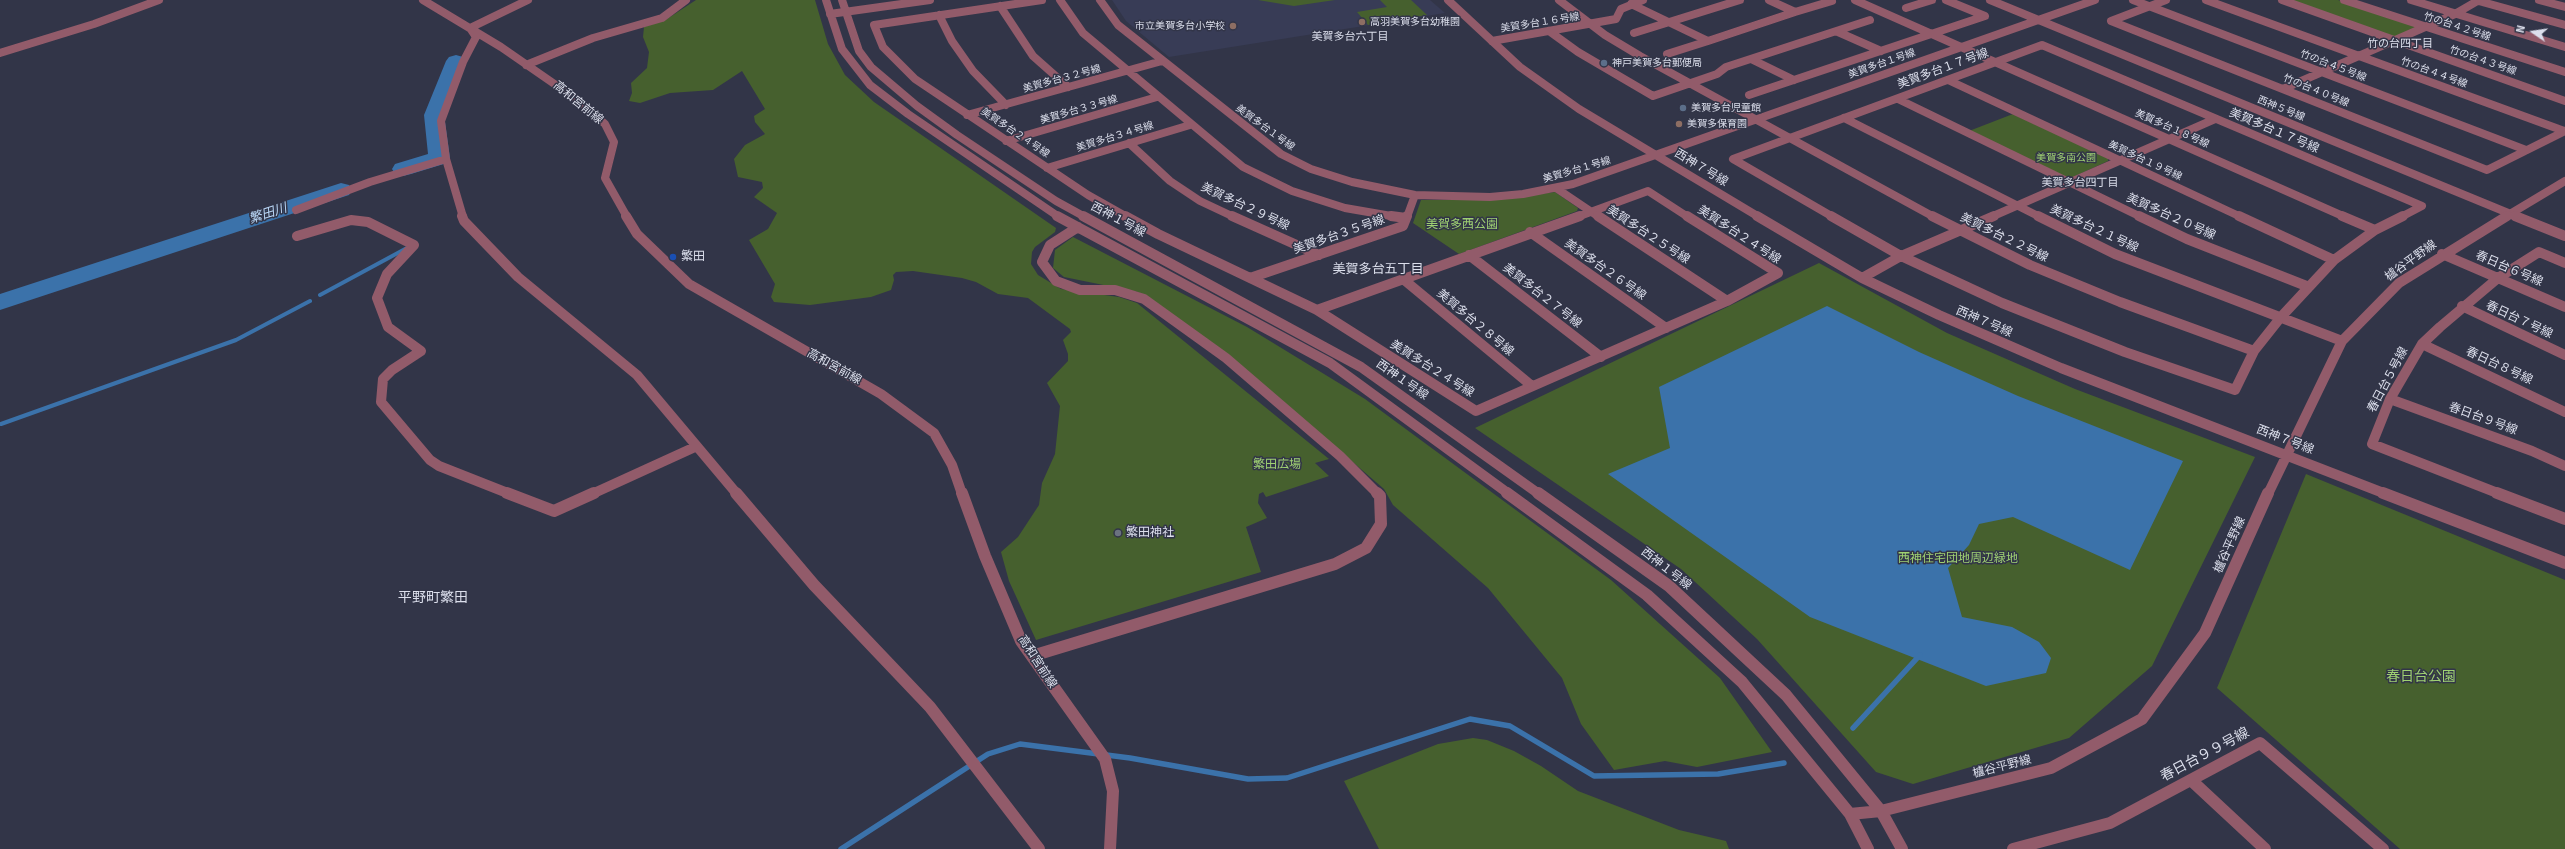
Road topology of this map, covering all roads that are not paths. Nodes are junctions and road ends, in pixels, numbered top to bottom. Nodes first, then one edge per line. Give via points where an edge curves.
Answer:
1 (159, 0) edge
2 (423, 0) edge
3 (528, 0) edge
4 (686, 0) edge
5 (826, 0) edge
6 (842, 0) edge
7 (930, 0) edge
8 (1042, 0) edge
9 (1060, 0) edge
10 (1100, 0) edge
11 (1448, 0) edge
12 (1559, 0) edge
13 (1643, 0) edge
14 (1740, 0) edge
15 (1769, 0) edge
16 (1855, 0) edge
17 (1932, 0) edge
18 (1946, 0) edge
19 (1990, 0) edge
20 (2095, 0) edge
21 (2132, 0) edge
22 (2166, 0) edge
23 (2206, 0) edge
24 (2282, 0) edge
25 (2344, 0) edge
26 (2411, 0) edge
27 (2477, 0) edge
28 (2539, 0) edge
29 (1832, 1) dead end
30 (1631, 4) junction
31 (1000, 6) junction
32 (2149, 6) junction
33 (2565, 7) edge
34 (1906, 8) dead end
35 (847, 12) junction
36 (1795, 12) junction
37 (830, 14) junction
38 (2455, 14) junction
39 (940, 15) junction
40 (1870, 20) dead end
41 (2040, 20) junction
42 (1669, 22) junction
43 (1591, 25) junction
44 (2565, 25) edge
45 (2426, 27) junction
46 (470, 28) junction
47 (1549, 32) junction
48 (1838, 32) junction
49 (1634, 33) dead end
50 (1931, 34) junction
51 (1492, 40) junction
52 (2395, 40) junction
53 (1708, 41) junction
54 (1961, 47) junction
55 (2565, 47) edge
56 (1880, 51) junction
57 (0, 53) edge
58 (1667, 54) dead end
59 (2359, 56) junction
60 (1753, 60) junction
61 (1162, 61) junction
62 (1996, 62) junction
63 (526, 65) junction
64 (1126, 71) junction
65 (2322, 72) junction
66 (2565, 72) edge
67 (1794, 80) junction
68 (1948, 80) junction
69 (1690, 84) junction
70 (1068, 87) junction
71 (2283, 89) junction
72 (1749, 96) dead end
73 (1157, 97) junction
74 (1898, 98) junction
75 (2565, 101) edge
76 (1006, 105) junction
77 (967, 115) junction
78 (1844, 118) junction
79 (2215, 119) junction
80 (1755, 120) junction
81 (1190, 125) junction
82 (2564, 131) edge
83 (1790, 138) junction
84 (2169, 139) junction
85 (1006, 141) junction
86 (1129, 143) junction
87 (2526, 150) junction
88 (1657, 156) junction
89 (446, 159) junction
90 (2120, 160) junction
91 (1047, 168) junction
92 (2565, 181) edge
93 (2069, 183) junction
94 (1556, 188) junction
95 (1415, 195) junction
96 (2016, 206) junction
97 (296, 210) dead end
98 (1589, 210) junction
99 (2510, 213) junction
100 (1406, 218) junction
101 (1078, 227) junction
102 (1959, 230) junction
103 (2375, 230) junction
104 (1530, 232) junction
105 (297, 236) dead end
106 (2565, 236) edge
107 (1469, 254) junction
108 (2442, 254) junction
109 (1319, 255) junction
110 (1901, 256) junction
111 (2334, 260) junction
112 (2565, 263) edge
113 (1250, 278) junction
114 (1862, 278) junction
115 (2498, 278) junction
116 (1403, 279) junction
117 (2309, 287) junction
118 (1728, 301) junction
119 (2462, 306) junction
120 (2565, 307) edge
121 (1317, 310) junction
122 (2280, 317) junction
123 (1666, 328) junction
124 (2342, 341) junction
125 (2422, 344) junction
126 (2254, 351) junction
127 (2565, 355) edge
128 (1601, 357) junction
129 (1532, 386) junction
130 (2390, 399) junction
131 (2565, 412) edge
132 (695, 446) junction
133 (2286, 454) junction
134 (2565, 466) edge
135 (2565, 519) edge
136 (2565, 563) edge
137 (1032, 656) junction
138 (2192, 781) junction
139 (1882, 811) junction
140 (1850, 814) junction
141 (1039, 849) edge
142 (1110, 849) edge
143 (1868, 849) edge
144 (1902, 849) edge
145 (2013, 849) edge
146 (2265, 849) edge
147 (2383, 849) edge

1 - 57 street
2 - 46 street, 高和宮前線
3 - 46 street
4 - 63 street via 662,18 593,38
5 - 37 street
6 - 35 street, 西神１号線
7 - 35 street
8 - 31 street, 美賀多台２４号線
9 - 64 street via 1083,33
10 - 61 street, 美賀多台１号線 via 1118,25
11 - 51 street, 西神７号線
12 - 43 street, 美賀多台２２号線
13 - 30 street
14 - 42 street
15 - 36 street
16 - 50 street, 美賀多台１８号線
17 - 34 street
18 - 50 street via 1985,16
19 - 41 street, 西神５号線
20 - 41 street, 美賀多台１号線
21 - 32 street, 竹の台４５号線
22 - 32 street, 竹の台４０号線
23 - 59 street, 竹の台４４号線
24 - 52 street, 竹の台４３号線
25 - 45 street, 竹の台４２号線
26 - 38 street
27 - 38 street
27 - 44 street
28 - 33 street
29 - 36 street
30 - 42 street
30 - 43 street, 美賀多台１６号線 via 1621,9 1616,19
31 - 39 street, 美賀多台２４号線
31 - 70 street via 1033,56
32 - 65 street, 竹の台４５号線
32 - 71 street, 竹の台４０号線 via 2111,21
35 - 37 street
35 - 139 street, 西神１号線 via 859,52 871,67 917,106 957,135 1056,201 1361,367 1669,586 1786,695
36 - 53 street
37 - 101 street via 842,49 870,85 1047,210
38 - 45 street
38 - 55 street
39 - 76 street via 952,42 973,71
39 - 77 street, 美賀多台２４号線 via 874,25 883,47 915,79
40 - 48 street
41 - 54 street, 美賀多台１号線
41 - 99 street, 西神５号線
42 - 49 street
42 - 53 street
43 - 47 street, 美賀多台１６号線
43 - 69 street, 美賀多台２２号線
45 - 52 street
45 - 66 street, 竹の台４２号線
46 - 63 street, 高和宮前線
46 - 89 street via 476,37 463,62 441,121
47 - 51 street, 美賀多台１６号線
47 - 69 street via 1653,96
48 - 56 street
48 - 60 street via 1772,51
50 - 54 street, 美賀多台１８号線
50 - 56 street
51 - 88 street, 西神７号線 via 1520,66 1579,110
52 - 59 street
52 - 75 street, 竹の台４３号線
53 - 58 street
54 - 62 street, 美賀多台１８号線
54 - 80 street, 美賀多台１号線
56 - 67 street
59 - 65 street
59 - 82 street, 竹の台４４号線
60 - 67 street
60 - 69 street via 1726,67 1717,74
61 - 64 street, 美賀多台３２号線
61 - 95 street, 美賀多台１号線 via 1281,154 1311,169 1352,182
62 - 68 street, 美賀多台１７号線
62 - 79 street, 美賀多台１７号線 via 2042,46
62 - 84 street, 美賀多台１８号線
63 - 137 street, 高和宮前線 via 579,101 605,124 614,142 605,178 637,234 689,284 881,394 934,433 952,465 985,556 1021,640
64 - 70 street, 美賀多台３２号線
64 - 73 street
65 - 71 street
65 - 87 street, 竹の台４５号線
67 - 72 street
68 - 74 street, 美賀多台１７号線
68 - 90 street, 美賀多台１９号線
69 - 80 street, 美賀多台２２号線
70 - 76 street, 美賀多台３２号線
71 - 87 street, 竹の台４０号線 via 2487,170
73 - 81 street
73 - 85 street, 美賀多台３３号線
74 - 78 street, 美賀多台１７号線
74 - 93 street, 美賀多台２０号線
76 - 77 street, 美賀多台３２号線
77 - 85 street, 美賀多台２４号線
78 - 83 street, 美賀多台１７号線
78 - 96 street, 美賀多台２１号線
79 - 84 street
79 - 103 street, 美賀多台１７号線 via 2422,206
80 - 83 street, 美賀多台２２号線
80 - 88 street, 美賀多台１号線
81 - 86 street, 美賀多台３４号線
81 - 100 street via 1242,167 1292,190 1345,208
82 - 87 street, 竹の台４０号線
83 - 102 street, 美賀多台２２号線
83 - 110 street, 美賀多台１７号線 via 1733,159
84 - 90 street
84 - 103 street, 美賀多台１８号線
85 - 91 street, 美賀多台２４号線
86 - 91 street, 美賀多台３４号線
86 - 109 street, 美賀多台２９号線 via 1170,181 1200,201
88 - 94 street, 美賀多台１号線
88 - 114 street, 西神７号線
89 - 97 street via 370,182
89 - 132 street via 464,221 518,277 637,375
90 - 93 street
90 - 111 street, 美賀多台１９号線
91 - 113 street, 美賀多台２４号線 via 1088,195 1158,234
92 - 99 street, 櫨谷平野線
93 - 96 street
93 - 117 street, 美賀多台２０号線 via 2187,239
94 - 95 street, 美賀多台１号線 via 1490,197
94 - 98 street, 美賀多台２５号線
95 - 100 street, 美賀多台３５号線
96 - 102 street
96 - 122 street, 美賀多台２１号線 via 2115,254
98 - 104 street, 美賀多台２４号線
98 - 118 street, 美賀多台２５号線
98 - 118 street, 美賀多台２４号線 via 1648,191 1778,273
99 - 106 street, 西神５号線
99 - 108 street, 櫨谷平野線
100 - 109 street, 美賀多台３５号線 via 1403,226
101 - 137 street via 1050,245 1042,262 1056,280 1080,290 1115,290 1144,299 1226,358 1340,456 1380,496 1381,524 1366,548 1335,564
101 - 140 street via 1330,363 1647,595 1742,682
102 - 110 street
102 - 126 street, 美賀多台２２号線 via 2030,265 2120,302
103 - 111 street, 美賀多台１７号線
104 - 107 street, 美賀多台２４号線
104 - 123 street, 美賀多台２６号線
105 - 132 street via 351,220 368,222 414,245 387,274 377,298 388,327 421,351 383,379 381,402 430,460 439,466 554,511
107 - 116 street, 美賀多台２４号線
107 - 128 street, 美賀多台２７号線
108 - 115 street, 春日台６号線
108 - 124 street, 櫨谷平野線 via 2399,283
109 - 113 street, 美賀多台３５号線
110 - 114 street
110 - 126 street, 美賀多台１７号線 via 2002,302 2096,340 2235,390
111 - 117 street, 美賀多台１７号線
112 - 115 street, 春日台５号線 via 2539,252
113 - 121 street, 美賀多台２４号線
114 - 133 street, 西神７号線 via 1938,315 2061,368
115 - 119 street, 春日台５号線
115 - 120 street, 春日台６号線
116 - 121 street, 美賀多台２４号線
116 - 129 street, 美賀多台２８号線
117 - 122 street, 美賀多台１７号線
118 - 123 street, 美賀多台２４号線
119 - 125 street, 春日台５号線
119 - 127 street, 春日台７号線
121 - 129 street, 美賀多台２４号線 via 1476,411
122 - 124 street, 美賀多台２１号線
122 - 126 street, 美賀多台１７号線
123 - 128 street, 美賀多台２４号線
124 - 133 street, 櫨谷平野線
125 - 130 street, 春日台５号線
125 - 131 street, 春日台８号線
128 - 129 street, 美賀多台２４号線
130 - 134 street, 春日台９号線 via 2532,451
130 - 135 street, 春日台５号線 via 2372,444
132 - 141 street via 814,585 930,707
133 - 136 street, 西神７号線
133 - 139 street, 櫨谷平野線 via 2204,633 2142,719 2052,768
137 - 142 street, 高和宮前線 via 1105,759 1113,791
138 - 145 street, 春日台９９号線 via 2110,823
138 - 146 street
138 - 147 street, 春日台９９号線 via 2260,742
139 - 140 street, 櫨谷平野線
139 - 144 street, 西神１号線
140 - 143 street

